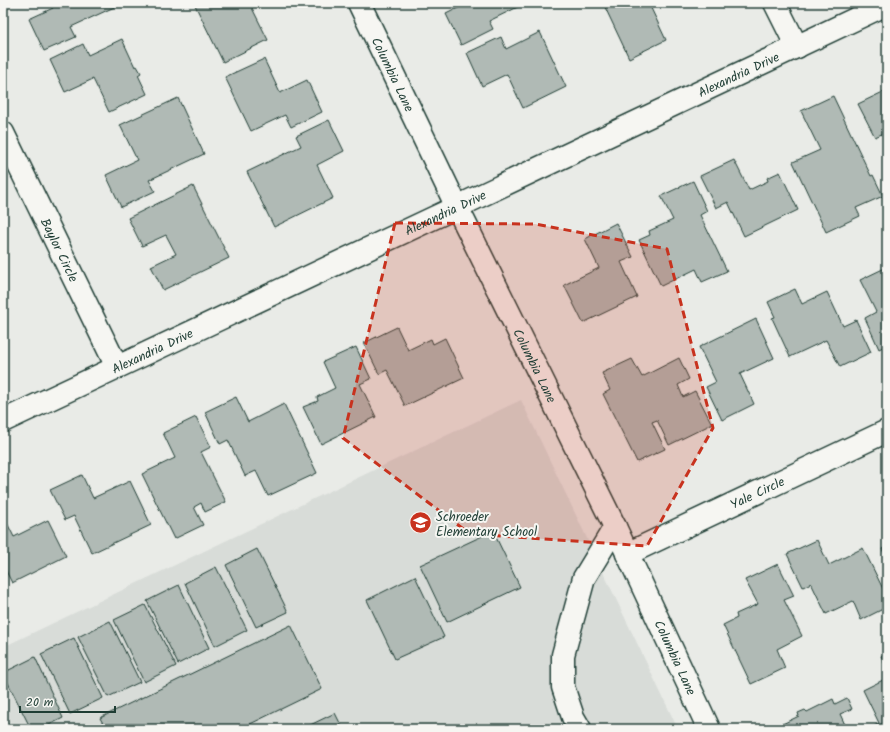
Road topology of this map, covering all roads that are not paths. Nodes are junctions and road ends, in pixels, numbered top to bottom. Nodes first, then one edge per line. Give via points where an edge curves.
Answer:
1 (359, 3) edge
2 (775, 3) edge
3 (887, 4) edge
4 (797, 47) junction
5 (3, 133) edge
6 (457, 207) junction
7 (117, 367) junction
8 (3, 421) edge
9 (887, 431) edge
10 (615, 527) junction
11 (627, 554) junction
12 (580, 729) edge
13 (710, 729) edge

1 - 6 street, Columbia Lane
2 - 4 street
3 - 4 street, Alexandria Drive
4 - 6 street, Alexandria Drive
5 - 7 street, Baylor Circle
6 - 7 street, Alexandria Drive
6 - 10 street, Columbia Lane
7 - 8 street, Alexandria Drive
9 - 11 street, Yale Circle
10 - 11 street, Columbia Lane
10 - 12 street via 584,578 563,655 563,688 572,717
11 - 13 street, Columbia Lane

